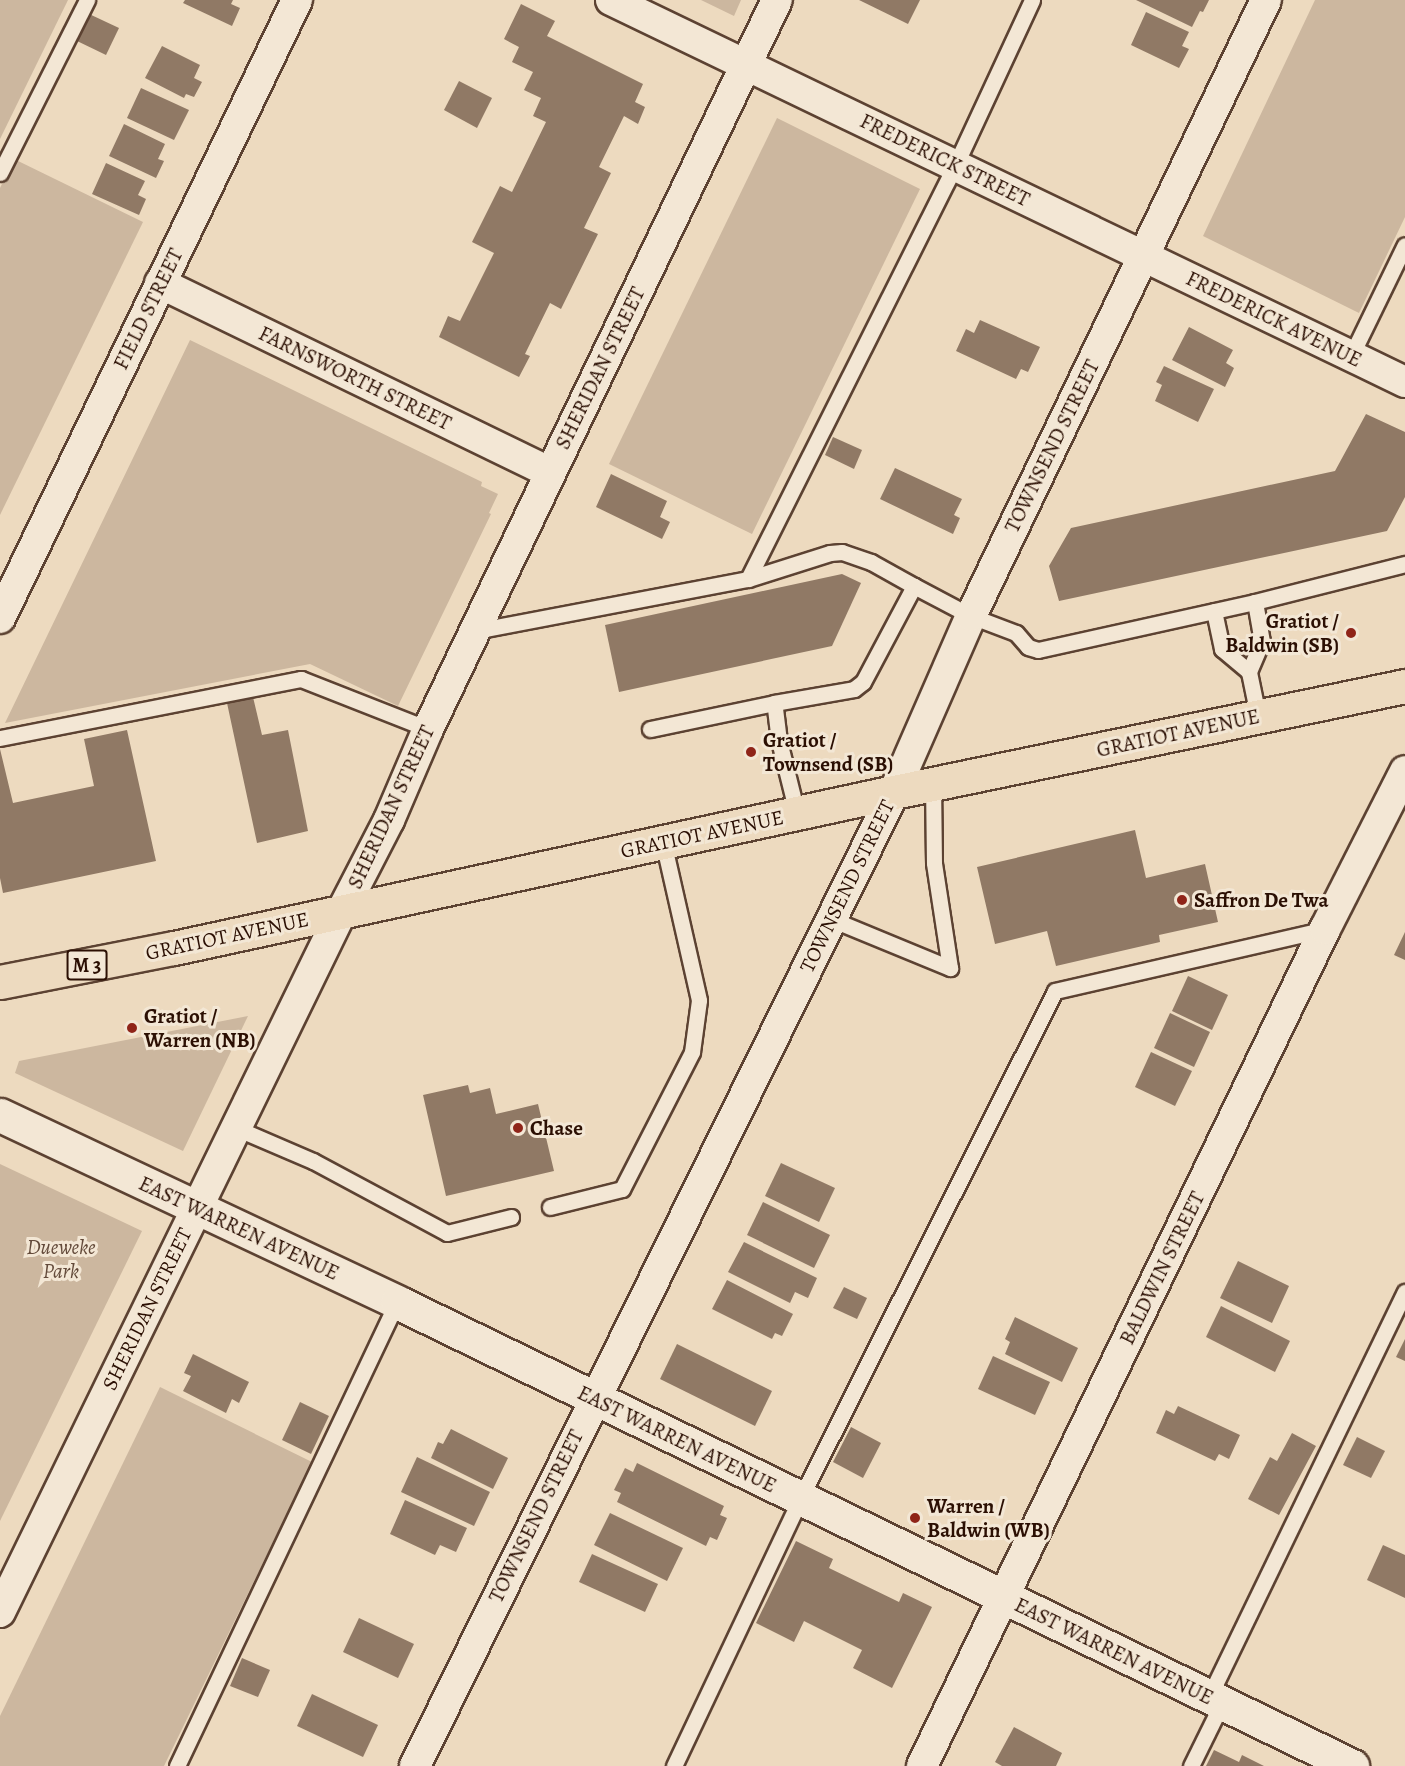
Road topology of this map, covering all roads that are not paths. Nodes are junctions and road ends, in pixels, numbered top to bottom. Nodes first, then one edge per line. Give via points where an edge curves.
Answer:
1 (87, 0) edge
2 (297, 0) edge
3 (611, 0) edge
4 (777, 0) edge
5 (1032, 0) edge
6 (1266, 0) edge
7 (746, 65) junction
8 (955, 166) junction
9 (0, 173) edge
10 (1405, 244) edge
11 (1143, 256) junction
12 (160, 283) junction
13 (1351, 356) junction
14 (1405, 382) edge
15 (550, 472) junction
16 (1405, 564) edge
17 (748, 579) junction
18 (914, 586) junction
19 (1255, 602) junction
20 (1214, 611) junction
21 (971, 616) junction
22 (0, 618) edge
23 (475, 631) junction
24 (1249, 672) junction
25 (1405, 686) edge
26 (774, 703) junction
27 (1258, 716) junction
28 (428, 729) junction
29 (650, 729) dead end
30 (0, 738) edge
31 (1405, 772) edge
32 (933, 784) junction
33 (894, 792) junction
34 (797, 813) junction
35 (663, 842) junction
36 (341, 913) junction
37 (831, 919) junction
38 (1325, 929) junction
39 (0, 982) edge
40 (0, 1115) edge
41 (236, 1128) junction
42 (197, 1207) junction
43 (550, 1207) dead end
44 (511, 1217) dead end
45 (1405, 1292) edge
46 (397, 1302) junction
47 (593, 1398) junction
48 (800, 1499) junction
49 (1004, 1597) junction
50 (0, 1612) edge
51 (1216, 1700) junction
52 (177, 1766) edge
53 (415, 1766) edge
54 (674, 1766) edge
55 (922, 1766) edge
56 (1191, 1766) edge
57 (1353, 1766) edge

1 - 9 lane
2 - 12 street, FIELD STREET
3 - 7 street
4 - 7 street, SHERIDAN STREET
5 - 8 lane
6 - 11 street, TOWNSEND STREET
7 - 8 street, FREDERICK STREET
7 - 15 street, SHERIDAN STREET
8 - 11 street, FREDERICK STREET
8 - 17 lane
10 - 13 lane
11 - 13 street, FREDERICK AVENUE
11 - 21 street, TOWNSEND STREET
12 - 15 street, FARNSWORTH STREET
12 - 22 street, FIELD STREET
13 - 14 street, FREDERICK AVENUE
15 - 23 street, SHERIDAN STREET
16 - 19 lane
17 - 18 lane via 842,552 871,562
17 - 23 lane
18 - 21 lane
18 - 26 lane via 863,682 854,689
19 - 20 lane
19 - 24 lane via 1262,641
20 - 21 lane via 1038,650 1028,647 1016,633
20 - 24 lane via 1222,650
21 - 33 street, TOWNSEND STREET
23 - 28 street, SHERIDAN STREET
24 - 27 lane
25 - 27 main road, GRATIOT AVENUE / M 3
26 - 29 lane
26 - 34 lane
27 - 32 main road, GRATIOT AVENUE / M 3
28 - 30 lane via 301,679
28 - 36 street, SHERIDAN STREET via 389,820
31 - 38 street, BALDWIN STREET
32 - 33 main road, GRATIOT AVENUE / M 3
32 - 37 lane via 934,863 950,968
33 - 34 main road, GRATIOT AVENUE / M 3
33 - 37 street, TOWNSEND STREET
34 - 35 main road, GRATIOT AVENUE / M 3
35 - 36 main road, GRATIOT AVENUE / M 3
35 - 43 lane via 699,1000 692,1052 622,1189
36 - 39 main road, GRATIOT AVENUE / M 3
36 - 41 street, SHERIDAN STREET
37 - 47 street, TOWNSEND STREET
38 - 48 lane via 1055,992
38 - 49 street, BALDWIN STREET
40 - 42 main road, EAST WARREN AVENUE
41 - 42 street, SHERIDAN STREET
41 - 44 lane via 313,1161 447,1233
42 - 46 main road, EAST WARREN AVENUE
42 - 50 street, SHERIDAN STREET
45 - 51 lane
46 - 47 main road, EAST WARREN AVENUE
46 - 52 lane
47 - 48 main road, EAST WARREN AVENUE
47 - 53 street, TOWNSEND STREET
48 - 49 main road, EAST WARREN AVENUE
48 - 54 lane
49 - 51 main road, EAST WARREN AVENUE
49 - 55 street, BALDWIN STREET
51 - 56 lane
51 - 57 main road, EAST WARREN AVENUE

